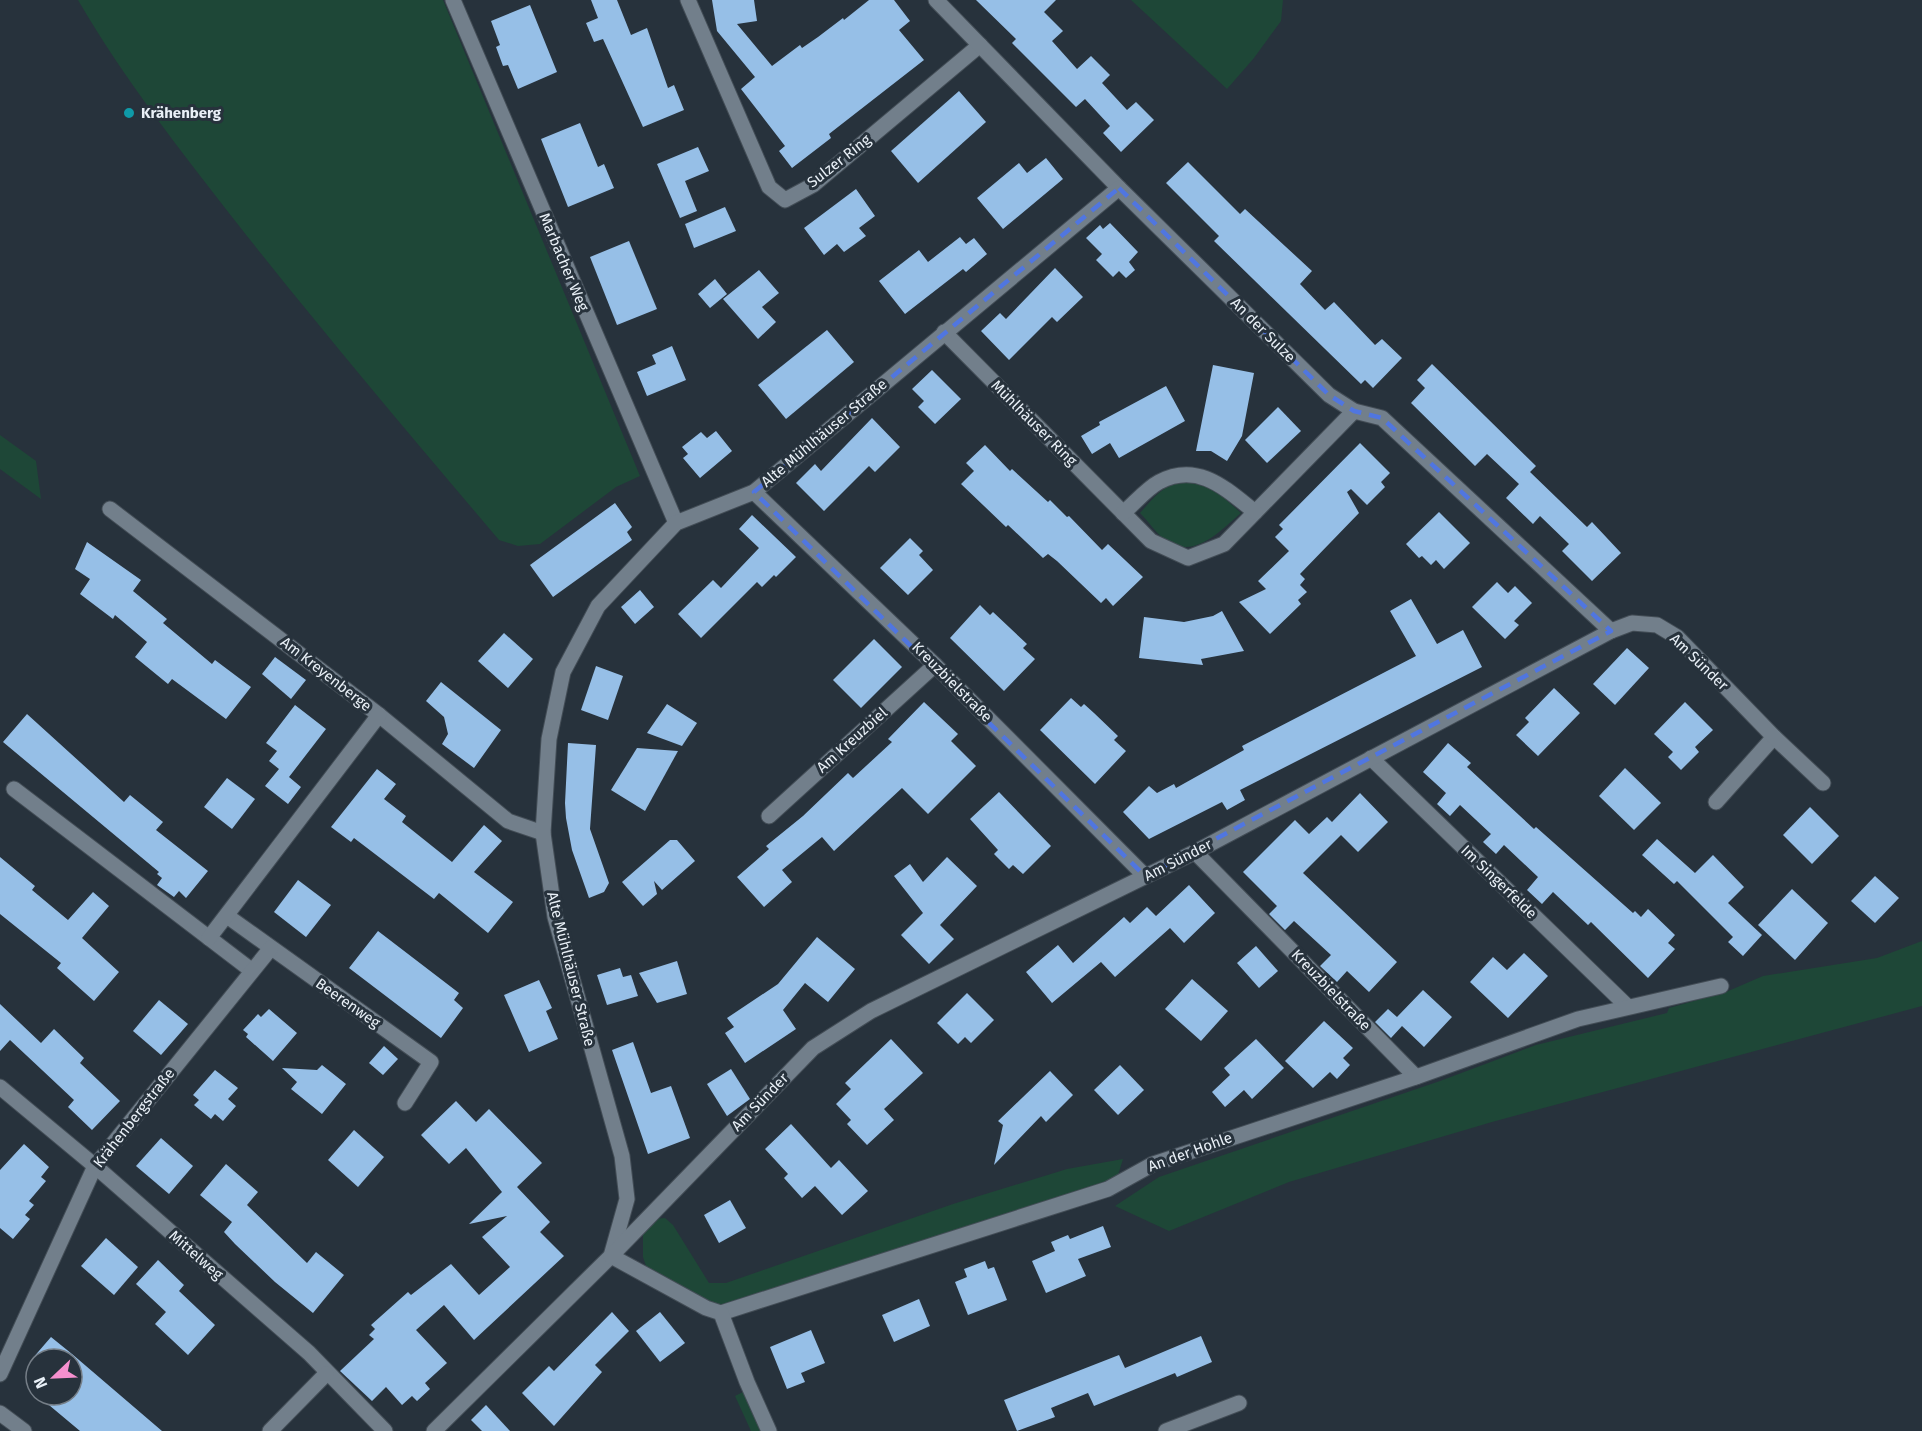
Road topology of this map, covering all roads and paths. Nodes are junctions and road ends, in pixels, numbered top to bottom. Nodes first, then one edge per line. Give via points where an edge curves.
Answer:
1 (453, 0) edge
2 (688, 0) edge
3 (936, 0) edge
4 (980, 45) junction
5 (1119, 188) junction
6 (944, 332) junction
7 (1354, 411) junction
8 (754, 492) junction
9 (110, 509) dead end
10 (1256, 512) junction
11 (1123, 513) junction
12 (676, 523) junction
13 (1611, 631) junction
14 (935, 665) junction
15 (379, 715) junction
16 (1774, 737) junction
17 (1371, 758) junction
18 (1823, 783) dead end
19 (14, 789) dead end
20 (1716, 802) dead end
21 (769, 816) dead end
22 (543, 833) junction
23 (1195, 852) junction
24 (1146, 876) junction
25 (227, 916) junction
26 (209, 938) junction
27 (271, 948) junction
28 (251, 970) junction
29 (1721, 986) dead end
30 (1627, 1006) junction
31 (1416, 1077) junction
32 (0, 1087) edge
33 (405, 1102) dead end
34 (94, 1166) junction
35 (611, 1256) junction
36 (722, 1313) junction
37 (0, 1374) edge
38 (326, 1374) junction
39 (1239, 1403) dead end
40 (0, 1413) edge
41 (24, 1431) edge
42 (270, 1431) edge
43 (385, 1431) edge
44 (434, 1431) edge
45 (769, 1431) edge
46 (1166, 1431) edge

1 - 12 street, Marbacher Weg
2 - 4 street, Sulzer Ring via 769,187 785,200 813,185
3 - 4 street, An der Sulze
4 - 5 street, An der Sulze
5 - 6 street, Alte Mühlhäuser Straße
5 - 7 street, An der Sulze via 1329,395
6 - 8 street, Alte Mühlhäuser Straße
6 - 11 street, Mühlhäuser Ring
7 - 10 street, Mühlhäuser Ring
7 - 13 street, An der Sulze via 1382,418
8 - 12 street, Alte Mühlhäuser Straße
8 - 14 street, Kreuzbielstraße
9 - 15 street, Am Kreyenberge
10 - 11 street via 1224,486 1194,473 1159,482
10 - 11 street, Mühlhäuser Ring via 1224,544 1188,558 1151,541
12 - 22 street, Alte Mühlhäuser Straße via 598,606 563,672 549,739
13 - 16 street, Am Sünder via 1632,623 1657,625 1677,637
13 - 17 street, Am Sünder
14 - 21 street, Am Kreuzbiel
14 - 24 street, Kreuzbielstraße
15 - 22 street, Am Kreyenberge via 508,821
15 - 25 street
16 - 18 street, Am Sünder
16 - 20 street
17 - 23 street, Am Sünder
17 - 30 street, Im Singerfelde
19 - 26 street
22 - 35 street, Alte Mühlhäuser Straße via 555,916 622,1156 627,1199
23 - 24 street, Am Sünder
23 - 31 street, Kreuzbielstraße
24 - 35 street, Am Sünder via 841,1028 813,1048
25 - 26 street
25 - 27 street, Beerenweg
26 - 28 street
27 - 28 street, Krähenbergstraße
27 - 33 street, Beerenweg via 431,1062
28 - 34 street, Krähenbergstraße
29 - 30 street, An der Hohle
30 - 31 street, An der Hohle via 1578,1018
31 - 36 street, An der Hohle via 1153,1164 1108,1189
32 - 34 street, Mittelweg
34 - 37 street, Krähenbergstraße
34 - 38 street, Mittelweg via 309,1353
35 - 36 street
35 - 44 street, Alte Mühlhäuser Straße
36 - 45 street
38 - 42 street
38 - 43 street, Mittelweg
39 - 46 street
40 - 41 street

